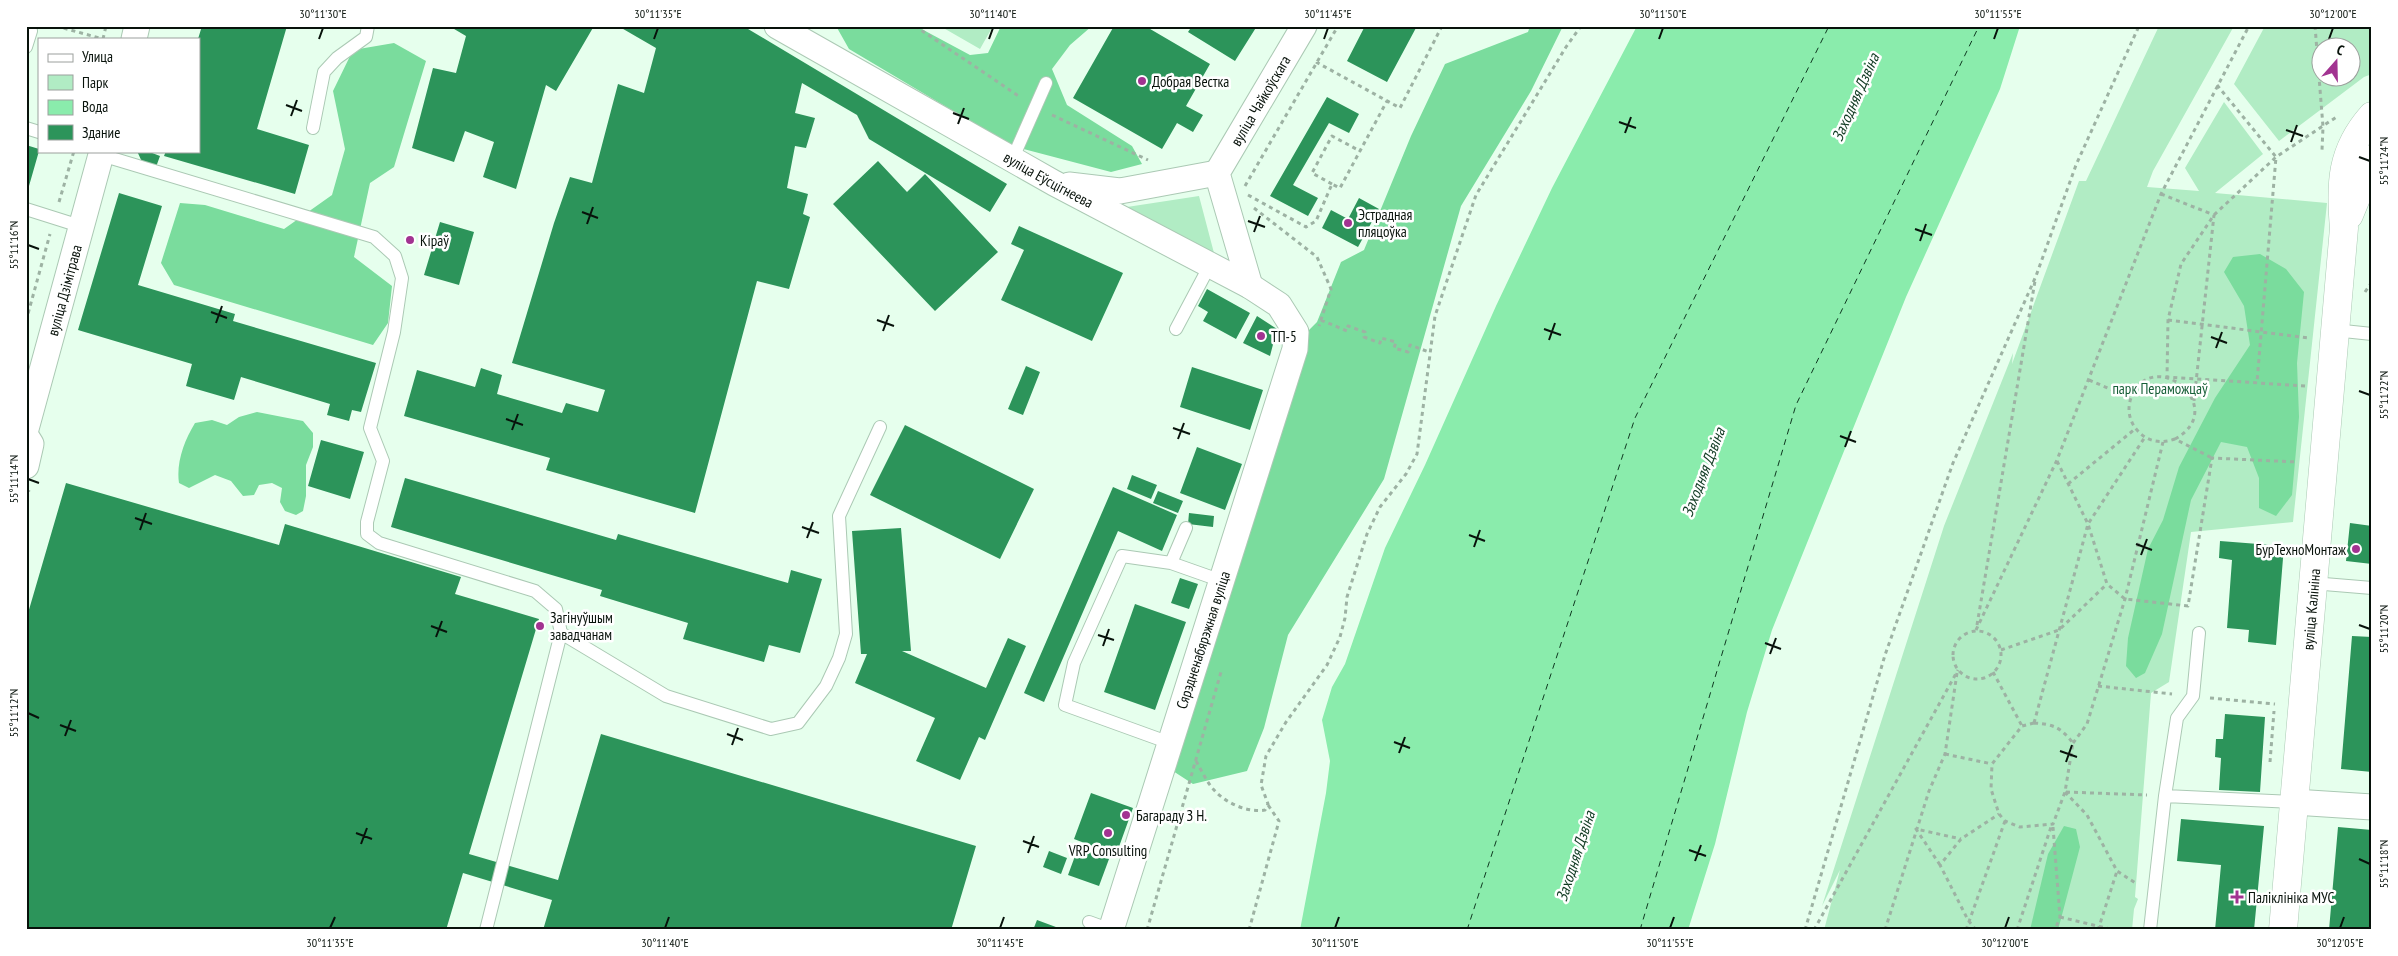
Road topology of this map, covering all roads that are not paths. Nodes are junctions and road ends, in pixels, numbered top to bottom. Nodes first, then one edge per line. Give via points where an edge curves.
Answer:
1 (368, 26) edge
2 (1304, 26) edge
3 (790, 30) edge
4 (1046, 83) dead end
5 (2372, 116) edge
6 (26, 128) edge
7 (313, 128) dead end
8 (38, 132) edge
9 (99, 152) edge
10 (2372, 159) edge
11 (1012, 160) junction
12 (1217, 173) junction
13 (1054, 183) junction
14 (26, 209) edge
15 (83, 227) junction
16 (2344, 228) junction
17 (1210, 265) junction
18 (1250, 286) junction
19 (1176, 329) dead end
20 (2323, 334) junction
21 (2372, 334) edge
22 (1295, 349) joint
23 (880, 427) dead end
24 (26, 429) edge
25 (26, 436) edge
26 (26, 466) edge
27 (1186, 528) dead end
28 (1172, 563) junction
29 (1222, 581) junction
30 (2312, 583) junction
31 (2372, 588) edge
32 (561, 633) junction
33 (2199, 633) dead end
34 (1170, 742) junction
35 (2165, 796) junction
36 (2294, 802) junction
37 (2372, 807) edge
38 (1103, 927) edge
39 (486, 930) edge
40 (2150, 930) edge
41 (2283, 930) edge

1 - 7 lane via 366,37 324,72
2 - 12 street, вуліца Чайкоўскага
3 - 11 street, вуліца Еўсцігнеева
4 - 11 lane
5 - 16 street, вуліца Калініна via 2357,132 2345,162 2341,194
6 - 8 lane
9 - 15 street, вуліца Дзімітрава
9 - 32 lane via 374,237 395,256 402,278 394,332 370,428 383,461 366,522 367,534 379,543 535,591 556,609
10 - 16 street, вуліца Калініна
11 - 13 street, вуліца Еўсцігнеева
12 - 13 street via 1120,191
12 - 18 street
13 - 17 street, вуліца Еўсцігнеева
14 - 15 lane
15 - 24 street, вуліца Дзімітрава
16 - 20 street, вуліца Калініна
17 - 18 street, вуліца Еўсцігнеева
17 - 19 lane
18 - 22 street, вуліца Еўсцігнеева via 1279,305 1296,332
20 - 21 lane
20 - 30 street, вуліца Калініна
22 - 29 street, Сярэдненабярэжная вуліца
23 - 32 lane via 839,516 846,634 826,686 798,722 771,729 666,696
25 - 26 street via 31,444
27 - 28 lane
28 - 29 lane
28 - 34 lane via 1122,556 1074,663 1065,705
29 - 34 street, Сярэдненабярэжная вуліца
30 - 31 lane
30 - 36 street, вуліца Калініна
32 - 39 lane
33 - 35 lane via 2193,696 2177,718
34 - 38 street, Сярэдненабярэжная вуліца
35 - 36 lane
35 - 40 lane
36 - 37 street
36 - 41 street, вуліца Калініна

